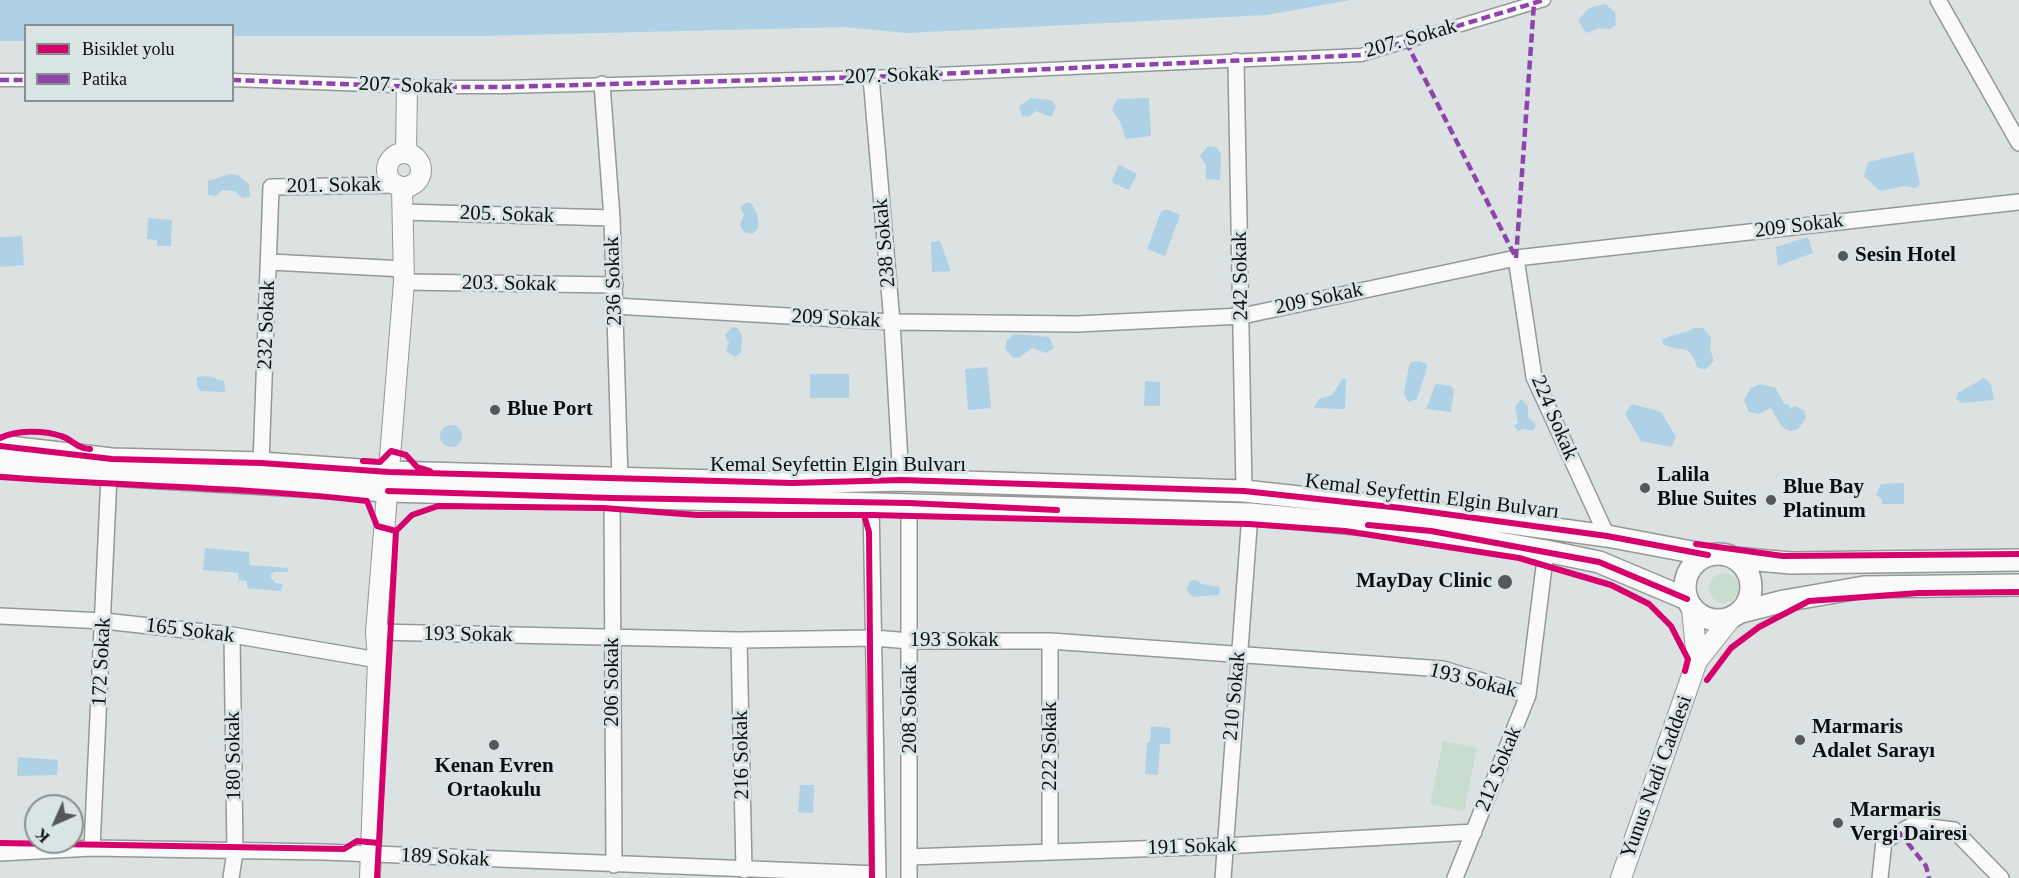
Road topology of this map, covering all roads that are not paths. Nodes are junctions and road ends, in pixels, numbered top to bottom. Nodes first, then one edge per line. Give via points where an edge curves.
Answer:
1 (1544, 0) edge
2 (1938, 0) edge
3 (1236, 61) junction
4 (871, 77) junction
5 (0, 80) edge
6 (24, 80) edge
7 (234, 80) edge
8 (602, 84) junction
9 (406, 87) junction
10 (2019, 143) edge
11 (399, 186) junction
12 (271, 187) joint
13 (2019, 202) edge
14 (402, 212) junction
15 (612, 218) junction
16 (1516, 258) junction
17 (270, 262) junction
18 (404, 275) junction
19 (615, 285) junction
20 (615, 306) junction
21 (1242, 316) junction
22 (892, 322) junction
23 (0, 446) edge
24 (0, 463) edge
25 (261, 463) junction
26 (109, 475) junction
27 (901, 480) junction
28 (389, 481) junction
29 (616, 489) junction
30 (1244, 491) junction
31 (871, 503) junction
32 (909, 503) junction
33 (1250, 514) junction
34 (1607, 536) junction
35 (1546, 551) junction
36 (1708, 555) junction
37 (1735, 558) junction
38 (2019, 560) edge
39 (2019, 585) edge
40 (1689, 604) junction
41 (1736, 615) junction
42 (0, 616) edge
43 (104, 621) junction
44 (376, 632) junction
45 (231, 635) junction
46 (612, 638) junction
47 (874, 638) junction
48 (739, 640) junction
49 (1050, 640) junction
50 (910, 641) junction
51 (1239, 654) junction
52 (378, 660) junction
53 (1695, 668) junction
54 (1528, 694) junction
55 (1474, 832) junction
56 (1224, 846) junction
57 (92, 848) junction
58 (235, 852) junction
59 (1050, 852) junction
60 (0, 853) edge
61 (372, 855) junction
62 (909, 857) junction
63 (614, 865) junction
64 (744, 870) junction
65 (878, 876) edge
66 (231, 878) edge
67 (370, 878) edge
68 (909, 878) edge
69 (1223, 878) edge
70 (1455, 878) edge
71 (1621, 878) edge
72 (1880, 878) edge
73 (2001, 878) edge

1 - 3 street, 207. Sokak via 1361,55
2 - 10 street
3 - 4 street, 207. Sokak
3 - 21 street, 242 Sokak
4 - 8 street, 207. Sokak
4 - 22 street, 238 Sokak
5 - 6 street
7 - 9 street, 207. Sokak
8 - 9 street, 207. Sokak
8 - 15 street, 236 Sokak
9 - 11 street via 406,153 415,157 421,172 416,182
11 - 12 street, 201. Sokak
11 - 14 street
12 - 17 street, 232 Sokak
13 - 16 street, 209 Sokak
14 - 15 street, 205. Sokak
14 - 18 street
15 - 19 street, 236 Sokak
16 - 21 street, 209 Sokak
16 - 34 street, 224 Sokak via 1534,377
17 - 18 street, 203. Sokak
17 - 25 street, 232 Sokak
18 - 19 street, 203. Sokak
18 - 28 street
19 - 20 street, 236 Sokak
20 - 22 street, 209 Sokak
20 - 29 street, 236 Sokak
21 - 22 street, 209 Sokak via 1077,324
21 - 30 street, 242 Sokak
22 - 27 street, 238 Sokak
23 - 25 main road, Kemal Seyfettin Elgin Bulvarı via 112,459
24 - 26 main road
25 - 28 main road, Kemal Seyfettin Elgin Bulvarı
26 - 28 main road
26 - 43 street, 172 Sokak
27 - 29 main road, Kemal Seyfettin Elgin Bulvarı
27 - 30 main road, Kemal Seyfettin Elgin Bulvarı
28 - 29 main road, Kemal Seyfettin Elgin Bulvarı
28 - 44 street
29 - 31 main road, Kemal Seyfettin Elgin Bulvarı
29 - 46 street, 206 Sokak
30 - 34 main road, Kemal Seyfettin Elgin Bulvarı
31 - 32 main road, Kemal Seyfettin Elgin Bulvarı
31 - 47 street, 208 Sokak
32 - 33 main road, Kemal Seyfettin Elgin Bulvarı
32 - 50 street, 208 Sokak
33 - 35 main road, Kemal Seyfettin Elgin Bulvarı via 1431,531
33 - 51 street, 210 Sokak
34 - 36 main road, Kemal Seyfettin Elgin Bulvarı
35 - 40 main road, Kemal Seyfettin Elgin Bulvarı via 1599,562
35 - 54 street, 212 Sokak
36 - 37 main road
36 - 40 main road via 1697,561 1685,578
37 - 38 main road via 1791,563
37 - 41 main road via 1745,566 1752,582 1752,593
39 - 41 main road via 1864,587
40 - 41 main road via 1710,620
40 - 53 street
41 - 53 street
42 - 43 street, 165 Sokak
43 - 45 street, 165 Sokak
43 - 57 street, 172 Sokak
44 - 46 street, 193 Sokak
44 - 52 street
45 - 52 street, 165 Sokak
45 - 58 street, 180 Sokak
46 - 48 street, 193 Sokak
46 - 63 street, 206 Sokak
47 - 48 street, 193 Sokak
47 - 50 street, 193 Sokak
47 - 65 street, 208 Sokak
48 - 64 street, 216 Sokak
49 - 50 street, 193 Sokak
49 - 51 street, 193 Sokak
49 - 59 street, 222 Sokak
50 - 62 street, 208 Sokak
51 - 54 street, 193 Sokak via 1443,669
51 - 56 street, 210 Sokak
52 - 61 street
53 - 71 street, Yunus Nadi Caddesi
54 - 55 street, 212 Sokak
55 - 56 street, 191 Sokak
55 - 70 street, 212 Sokak
56 - 59 street, 191 Sokak
56 - 69 street, 210 Sokak
57 - 58 street, 189 Sokak
57 - 60 street, 189 Sokak
58 - 61 street, 189 Sokak
58 - 66 street, 180 Sokak
59 - 62 street, 191 Sokak
61 - 63 street, 189 Sokak
61 - 67 street
62 - 68 street, 208 Sokak
63 - 64 street, 189 Sokak
64 - 65 street, 189 Sokak
72 - 73 street via 1884,841 1913,825 1954,830

